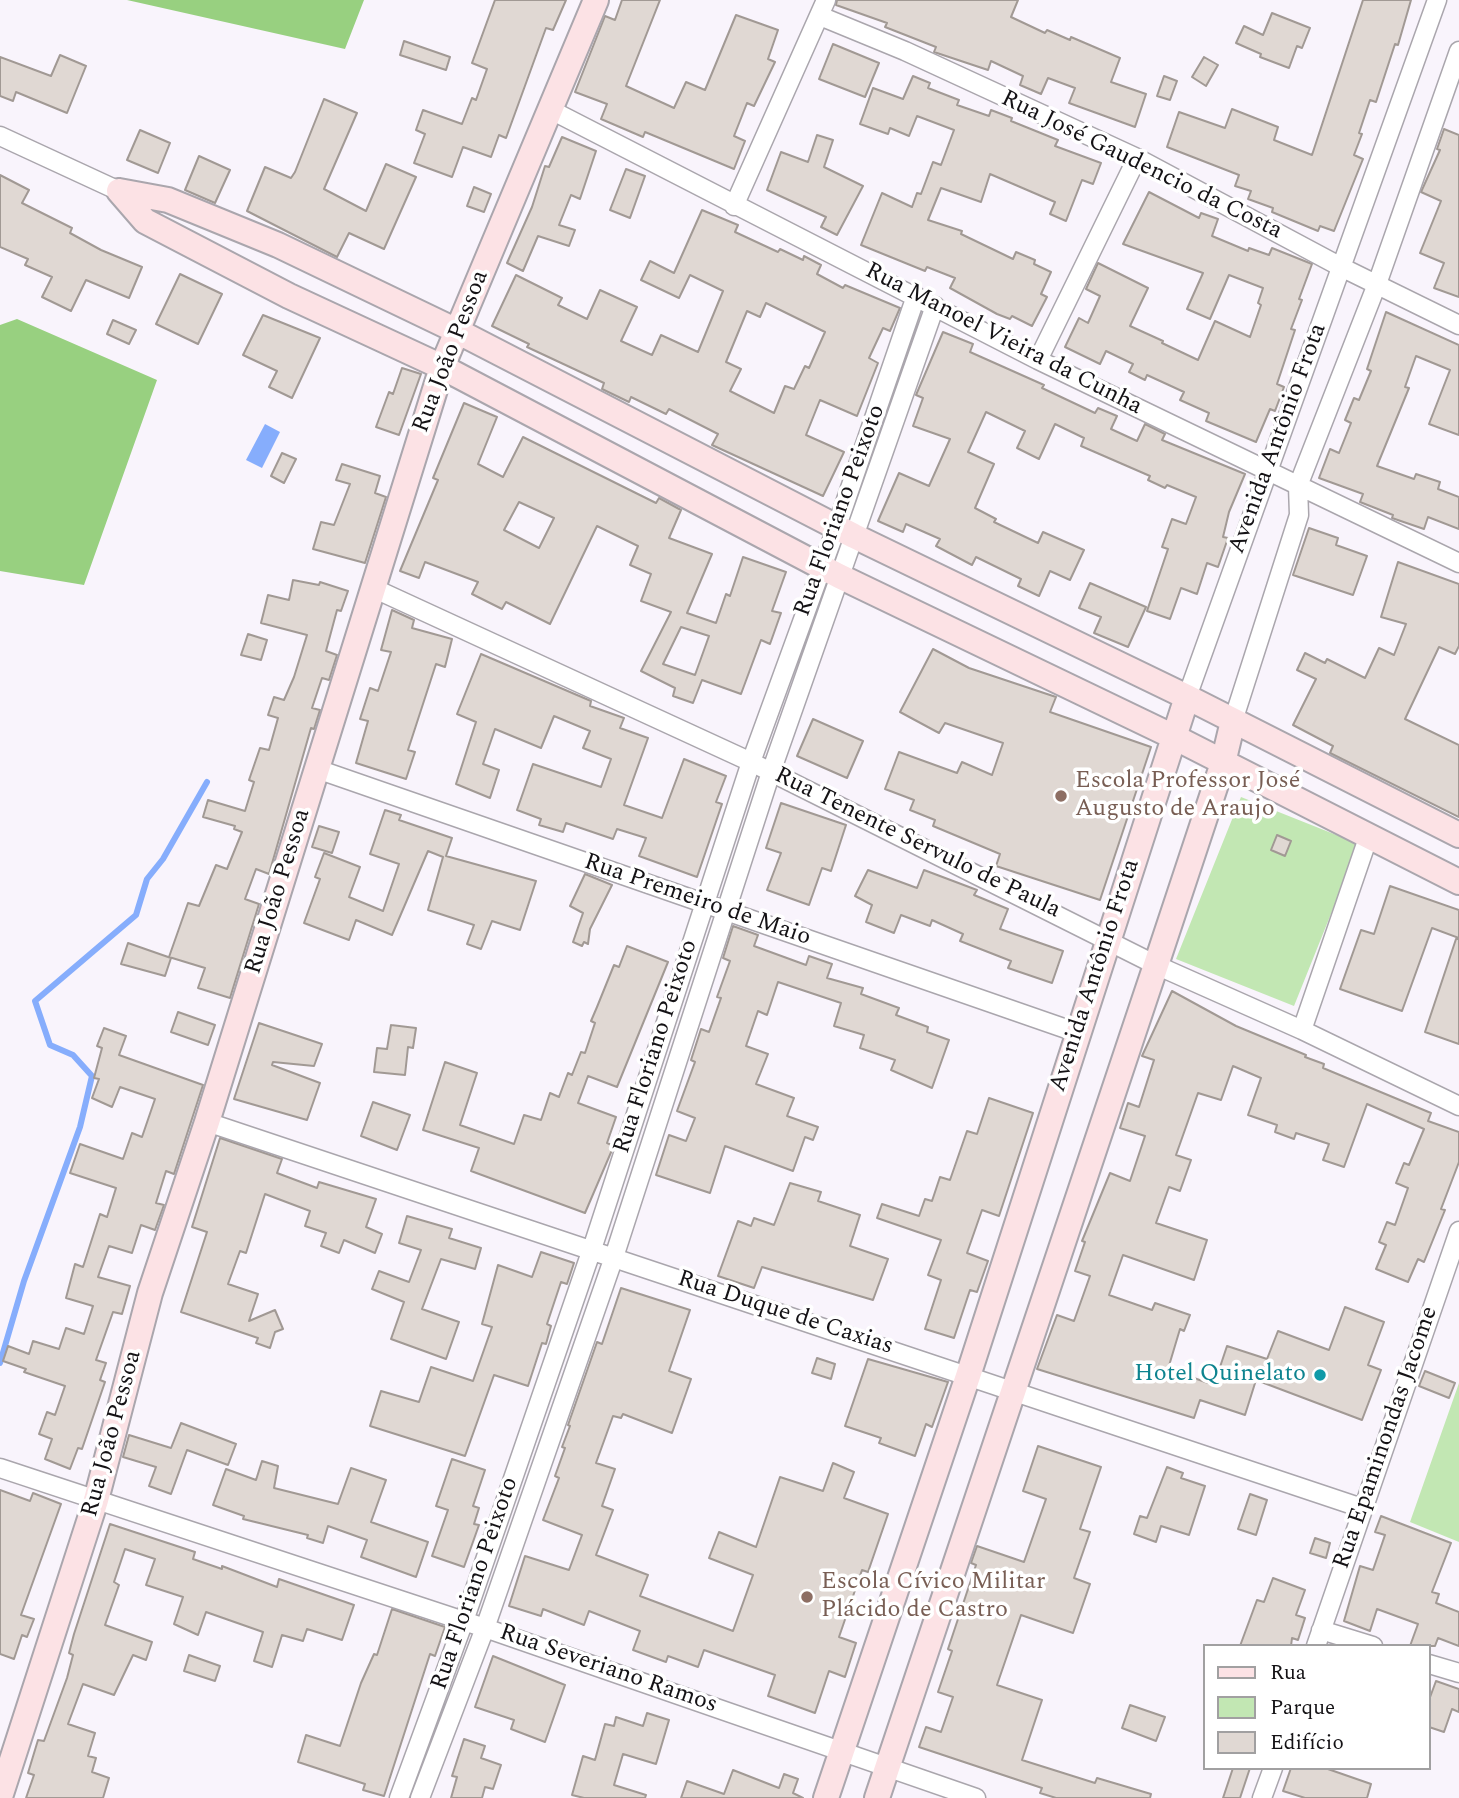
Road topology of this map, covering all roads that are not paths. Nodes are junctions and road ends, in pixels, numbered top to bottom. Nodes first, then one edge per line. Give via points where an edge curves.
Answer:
1 (596, 0) edge
2 (1437, 0) edge
3 (823, 8) edge
4 (1459, 51) edge
5 (551, 110) junction
6 (0, 136) edge
7 (1137, 158) junction
8 (119, 191) junction
9 (734, 206) junction
10 (1341, 267) junction
11 (1377, 284) junction
12 (916, 296) junction
13 (935, 306) junction
14 (1459, 325) edge
15 (457, 331) junction
16 (1038, 360) junction
17 (442, 367) junction
18 (1267, 469) junction
19 (1298, 486) junction
20 (846, 531) junction
21 (1459, 563) edge
22 (831, 571) junction
23 (373, 588) junction
24 (1187, 696) junction
25 (1233, 720) junction
26 (1174, 737) junction
27 (751, 762) junction
28 (1223, 763) junction
29 (317, 769) junction
30 (771, 772) junction
31 (1459, 835) edge
32 (1368, 838) junction
33 (1459, 882) edge
34 (703, 903) junction
35 (725, 911) junction
36 (1107, 938) junction
37 (1156, 965) junction
38 (1302, 1030) junction
39 (1078, 1033) junction
40 (1459, 1106) edge
41 (207, 1122) junction
42 (1459, 1231) edge
43 (592, 1249) junction
44 (614, 1257) junction
45 (968, 1376) junction
46 (1013, 1390) junction
47 (0, 1468) edge
48 (96, 1500) junction
49 (1362, 1508) junction
50 (464, 1621) junction
51 (485, 1628) junction
52 (1318, 1638) edge
53 (1359, 1644) edge
54 (1431, 1665) edge
55 (1459, 1673) edge
56 (841, 1751) junction
57 (888, 1767) junction
58 (1272, 1770) edge
59 (0, 1797) edge
60 (399, 1798) edge
61 (420, 1798) edge
62 (825, 1798) edge
63 (877, 1798) edge
64 (976, 1798) edge
65 (1262, 1798) edge

1 - 5 street, Rua João Pessoa
2 - 10 street, Avenida Antônio Frota
3 - 7 street, Rua José Gaudencio da Costa
3 - 9 street
4 - 11 street, Avenida Antônio Frota
5 - 9 street, Rua Manoel Vieira da Cunha
5 - 15 street, Rua João Pessoa
6 - 8 street
7 - 10 street, Rua José Gaudencio da Costa
7 - 16 street
8 - 15 street via 168,200 278,245
8 - 17 street via 145,222
9 - 12 street, Rua Manoel Vieira da Cunha
10 - 11 street, Rua José Gaudencio da Costa
10 - 18 street, Avenida Antônio Frota
11 - 14 street, Rua José Gaudencio da Costa
11 - 19 street, Avenida Antônio Frota
12 - 13 street, Rua Manoel Vieira da Cunha
12 - 20 street, Rua Floriano Peixoto
13 - 16 street, Rua Manoel Vieira da Cunha
13 - 20 street, Rua Floriano Peixoto
15 - 17 street, Rua João Pessoa
15 - 20 street
16 - 18 street, Rua Manoel Vieira da Cunha
17 - 22 street
17 - 23 street, Rua João Pessoa
18 - 19 street, Rua Manoel Vieira da Cunha
18 - 24 street, Avenida Antônio Frota
19 - 21 street, Rua Manoel Vieira da Cunha
19 - 25 street, Avenida Antônio Frota via 1299,515
20 - 22 street, Rua Floriano Peixoto
20 - 24 street
22 - 26 street
22 - 27 street, Rua Floriano Peixoto
22 - 30 street, Rua Floriano Peixoto
23 - 27 street, Rua Tenente Servulo de Paula
23 - 29 street, Rua João Pessoa
24 - 25 street
24 - 26 street, Avenida Antônio Frota
25 - 28 street, Avenida Antônio Frota
25 - 31 street
26 - 28 street
26 - 36 street, Avenida Antônio Frota
27 - 30 street, Rua Tenente Servulo de Paula
27 - 34 street, Rua Floriano Peixoto
28 - 32 street
28 - 37 street, Avenida Antônio Frota
29 - 34 street, Rua Premeiro de Maio
29 - 41 street, Rua João Pessoa
30 - 35 street, Rua Floriano Peixoto
30 - 36 street, Rua Tenente Servulo de Paula
32 - 33 street
32 - 38 street
34 - 35 street, Rua Premeiro de Maio
34 - 43 street, Rua Floriano Peixoto
35 - 39 street, Rua Premeiro de Maio
35 - 44 street, Rua Floriano Peixoto
36 - 37 street, Rua Tenente Servulo de Paula
36 - 39 street, Avenida Antônio Frota
37 - 38 street, Rua Tenente Servulo de Paula
37 - 46 street, Avenida Antônio Frota
38 - 40 street, Rua Tenente Servulo de Paula
39 - 45 street, Avenida Antônio Frota
41 - 43 street, Rua Duque de Caxias
41 - 48 street, Rua João Pessoa via 150,1293
42 - 49 street, Rua Epaminondas Jacome
43 - 44 street, Rua Duque de Caxias
43 - 50 street, Rua Floriano Peixoto
44 - 45 street, Rua Duque de Caxias
44 - 51 street, Rua Floriano Peixoto
45 - 46 street, Rua Duque de Caxias
45 - 56 street, Avenida Antônio Frota
46 - 49 street, Rua Duque de Caxias
46 - 57 street, Avenida Antônio Frota
47 - 48 street, Rua Severiano Ramos
48 - 50 street, Rua Severiano Ramos
48 - 59 street, Rua João Pessoa
49 - 52 street, Rua Epaminondas Jacome
50 - 51 street, Rua Severiano Ramos
50 - 60 street, Rua Floriano Peixoto
51 - 56 street, Rua Severiano Ramos
51 - 61 street, Rua Floriano Peixoto
52 - 53 street
54 - 55 street
56 - 57 street, Rua Severiano Ramos
56 - 62 street, Avenida Antônio Frota
57 - 63 street, Avenida Antônio Frota
57 - 64 street, Rua Severiano Ramos
58 - 65 street

